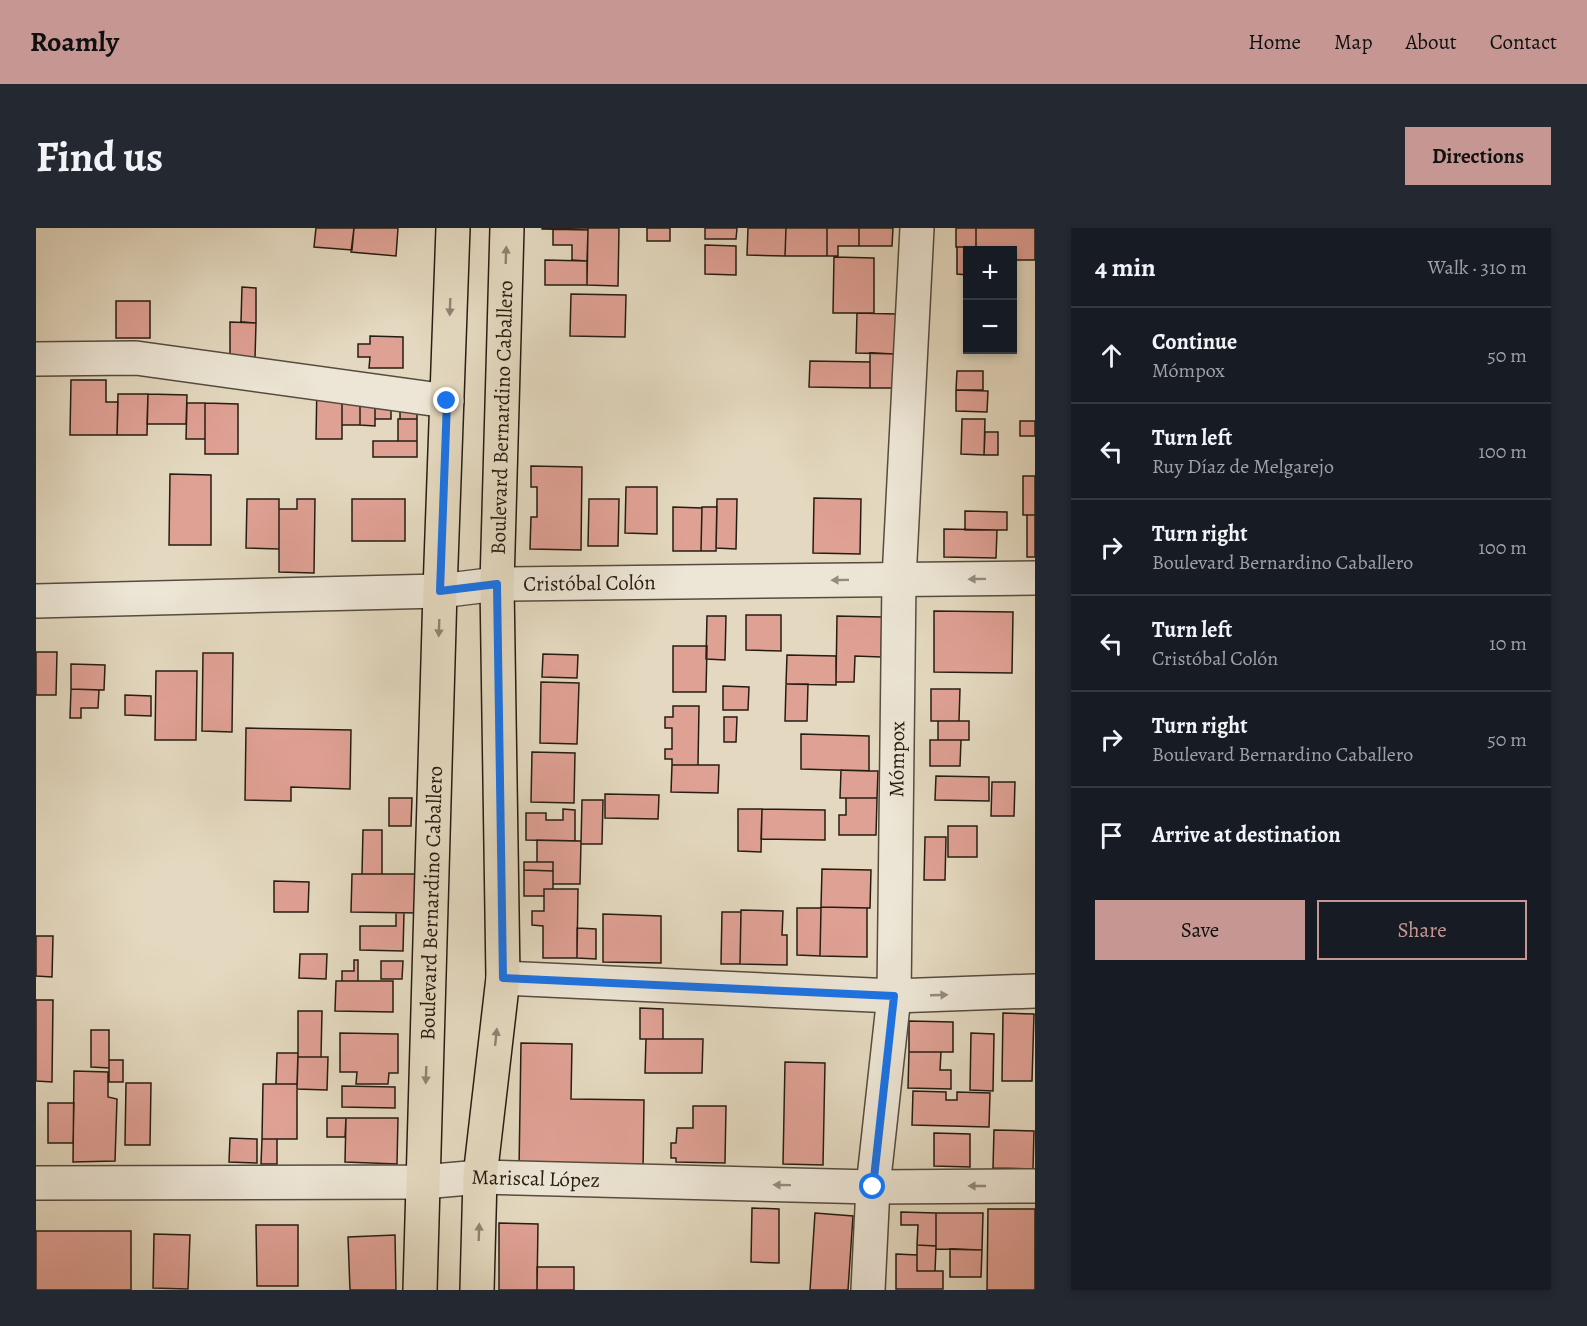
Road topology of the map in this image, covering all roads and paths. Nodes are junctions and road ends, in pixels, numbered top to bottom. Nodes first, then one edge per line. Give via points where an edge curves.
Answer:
1 (453, 228) edge
2 (507, 228) edge
3 (917, 228) edge
4 (36, 359) edge
5 (447, 401) junction
6 (1035, 578) edge
7 (899, 579) junction
8 (497, 584) junction
9 (440, 591) junction
10 (36, 601) edge
11 (503, 978) junction
12 (1035, 991) edge
13 (894, 996) junction
14 (480, 1177) junction
15 (423, 1182) junction
16 (36, 1183) edge
17 (1035, 1186) edge
18 (873, 1187) junction
19 (420, 1290) edge
20 (477, 1290) edge
21 (868, 1290) edge

1 -> 5 main road, Boulevard Bernardino Caballero
8 -> 2 main road, Boulevard Bernardino Caballero
3 - 7 street, Mómpox
4 - 5 street via 136,358
5 - 9 main road, Boulevard Bernardino Caballero
6 -> 7 street, Cristóbal Colón
7 -> 8 street, Cristóbal Colón
7 - 13 street, Mómpox
8 - 9 street, Cristóbal Colón
8 - 11 main road, Boulevard Bernardino Caballero
9 - 10 street, Cristóbal Colón
9 -> 15 main road, Boulevard Bernardino Caballero
11 - 13 street
14 -> 11 main road, Boulevard Bernardino Caballero
13 -> 12 street
13 - 18 street, Mómpox
14 - 15 street, Mariscal López
18 -> 14 street, Mariscal López
20 -> 14 main road, Boulevard Bernardino Caballero
15 - 16 street, Mariscal López
15 - 19 main road, Boulevard Bernardino Caballero
17 -> 18 street, Mariscal López
18 - 21 street, Mómpox

